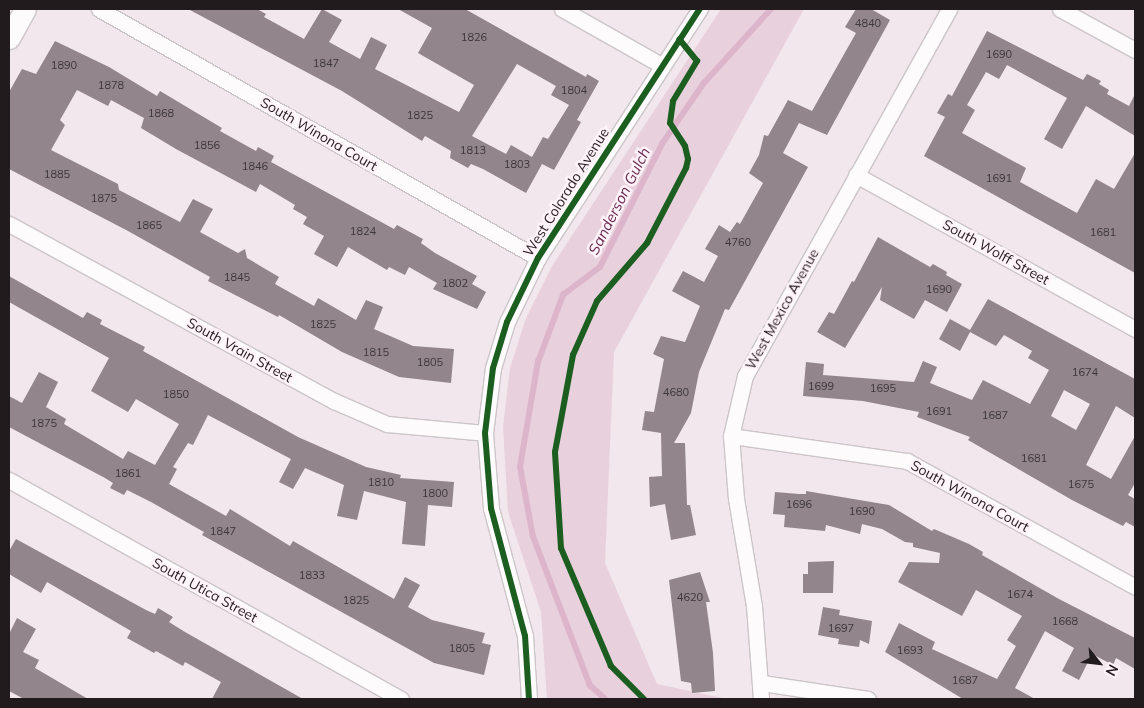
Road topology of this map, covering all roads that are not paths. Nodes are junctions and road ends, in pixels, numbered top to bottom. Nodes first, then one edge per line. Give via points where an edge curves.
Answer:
1 (25, 9) edge
2 (99, 9) edge
3 (562, 9) edge
4 (700, 9) edge
5 (949, 9) edge
6 (1060, 9) edge
7 (9, 38) edge
8 (1135, 50) edge
9 (661, 65) junction
10 (856, 175) junction
11 (9, 224) edge
12 (538, 258) junction
13 (1135, 329) edge
14 (485, 433) junction
15 (732, 436) junction
16 (9, 480) edge
17 (1135, 587) edge
18 (762, 682) junction
19 (400, 699) edge
20 (529, 699) edge
21 (762, 699) edge
22 (868, 699) edge

1 - 7 main road
2 - 12 street, South Winona Court
3 - 9 street
4 - 9 street, West Colorado Avenue
5 - 10 street, West Mexico Avenue
6 - 8 street
9 - 12 street, West Colorado Avenue
10 - 13 street, South Wolff Street
10 - 15 street, West Mexico Avenue via 745,376
11 - 14 street, South Vrain Street via 334,401 387,424
12 - 14 street, West Colorado Avenue via 507,322 493,368
14 - 20 street, West Colorado Avenue via 491,508 525,636
15 - 17 street, South Winona Court via 907,461
15 - 18 street, West Mexico Avenue via 736,499 754,606
16 - 19 street, South Utica Street
18 - 21 street, West Mexico Avenue
18 - 22 street

